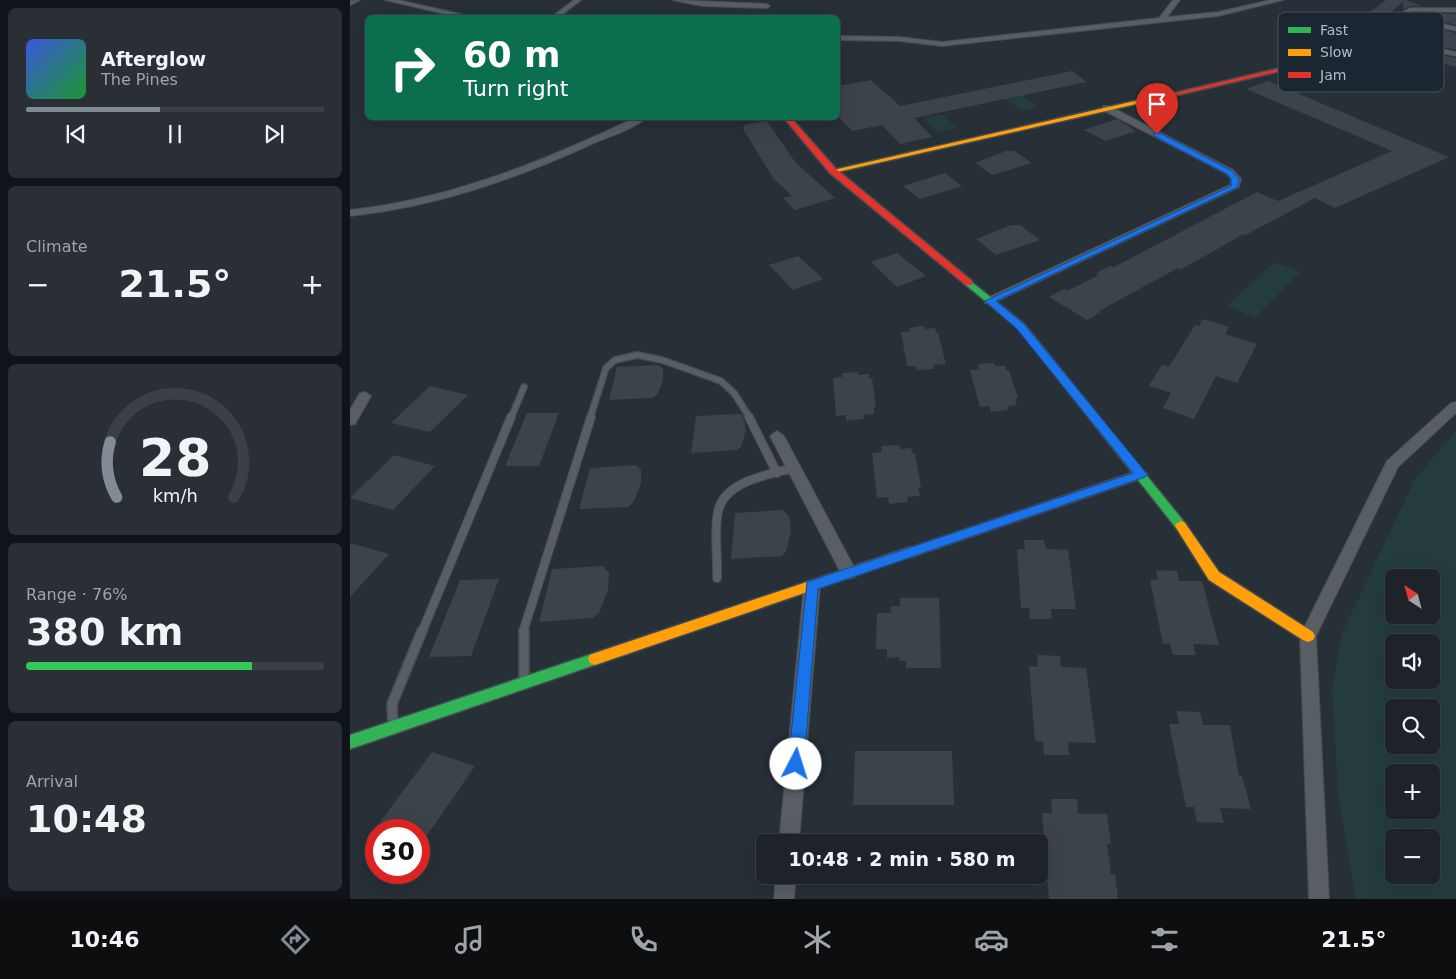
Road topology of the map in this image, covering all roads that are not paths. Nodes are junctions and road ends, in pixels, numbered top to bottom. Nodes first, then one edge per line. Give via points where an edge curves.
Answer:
1 (357, 0) edge
2 (388, 0) edge
3 (578, 0) edge
4 (675, 0) edge
5 (1177, 0) edge
6 (1280, 0) edge
7 (350, 3) edge
8 (769, 3) edge
9 (1456, 10) edge
10 (1406, 12) edge
11 (460, 15) edge
12 (557, 15) edge
13 (764, 15) edge
14 (1161, 20) junction
15 (840, 38) edge
16 (1278, 70) edge
17 (1106, 108) junction
18 (637, 120) edge
19 (790, 120) edge
20 (833, 171) junction
21 (350, 213) edge
22 (989, 301) junction
23 (524, 387) dead end
24 (365, 396) dead end
25 (1456, 406) edge
26 (350, 421) edge
27 (778, 436) dead end
28 (794, 468) junction
29 (776, 473) junction
30 (1141, 474) junction
31 (849, 573) junction
32 (717, 578) dead end
33 (812, 586) junction
34 (1308, 636) junction
35 (524, 683) junction
36 (393, 727) junction
37 (350, 742) edge
38 (790, 834) edge
39 (785, 884) edge
40 (784, 899) edge
41 (1319, 899) edge

1 - 7 street
2 - 11 street
3 - 12 street
4 - 8 street via 702,4
5 - 14 street
6 - 14 street via 1218,14
8 - 13 street
9 - 10 street via 1412,8
14 - 15 street via 942,44
16 - 17 street
17 - 20 street
17 - 22 street via 1225,169 1236,179 1234,187
18 - 21 street via 575,150 449,195 402,207
19 - 20 street
20 - 22 street
22 - 30 street via 1021,326
23 - 36 lane via 392,704
24 - 26 street
25 - 34 street via 1392,464
27 - 28 street
28 - 29 lane
28 - 31 street
29 - 32 lane via 750,480 729,493 719,505
29 - 35 lane via 727,384 647,355 626,356 609,364 522,636
30 - 31 street
30 - 34 street via 1214,576
31 - 33 street
33 - 35 street
33 - 38 street
34 - 41 street
35 - 36 street
36 - 37 street
39 - 40 street

